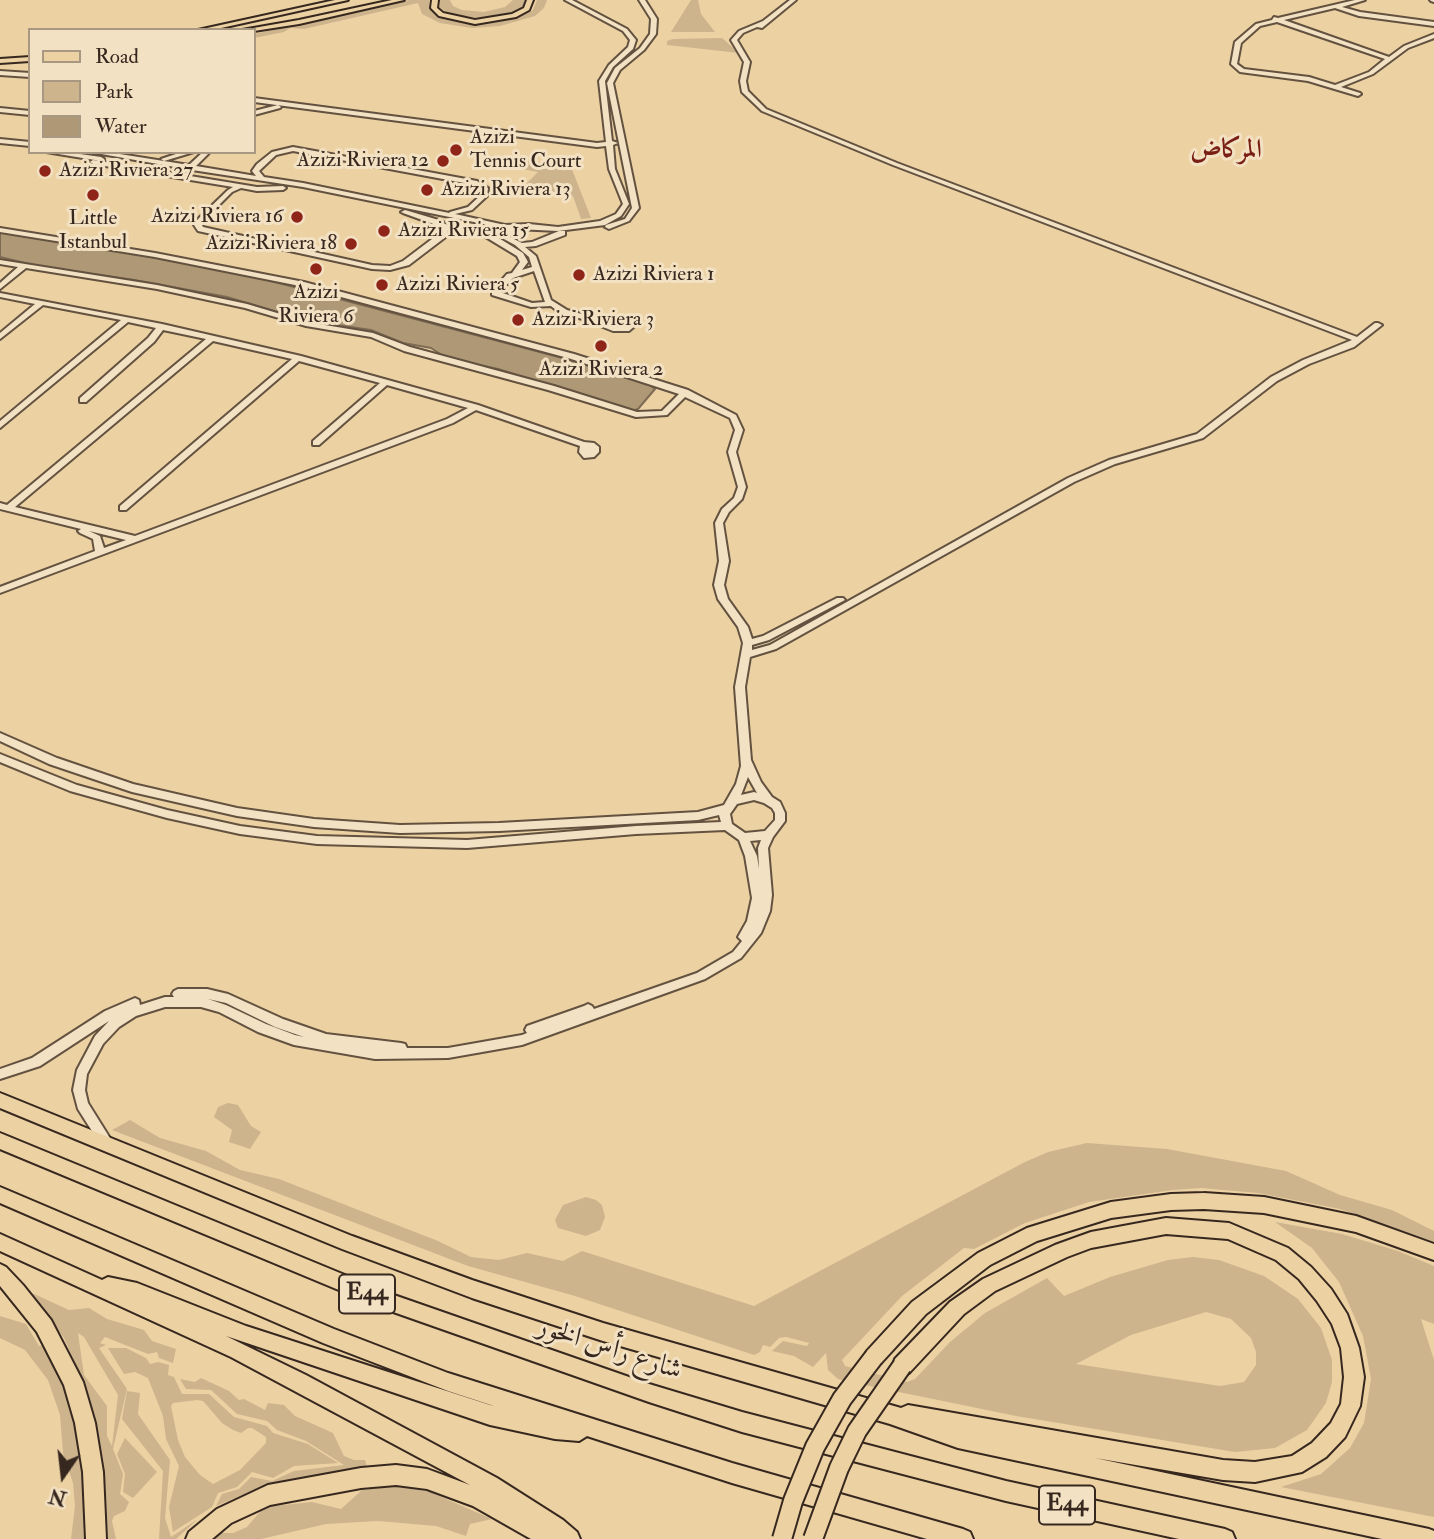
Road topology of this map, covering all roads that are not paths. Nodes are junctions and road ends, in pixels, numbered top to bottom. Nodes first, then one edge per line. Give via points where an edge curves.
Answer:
1 (333, 0) edge
2 (345, 0) edge
3 (377, 0) edge
4 (401, 0) edge
5 (435, 0) edge
6 (530, 0) edge
7 (568, 0) edge
8 (642, 0) edge
9 (793, 0) edge
10 (1362, 0) edge
11 (319, 6) junction
12 (1337, 7) junction
13 (1274, 19) junction
14 (1434, 24) edge
15 (211, 28) edge
16 (252, 28) edge
17 (256, 28) edge
18 (1434, 36) edge
19 (28, 51) edge
20 (0, 54) edge
21 (28, 59) edge
22 (1390, 59) junction
23 (0, 61) edge
24 (2, 73) edge
25 (28, 75) edge
26 (1337, 86) junction
27 (1358, 94) dead end
28 (256, 100) edge
29 (0, 110) edge
30 (329, 110) junction
31 (28, 113) edge
32 (256, 113) edge
33 (552, 139) junction
34 (622, 139) junction
35 (0, 141) edge
36 (28, 144) edge
37 (0, 146) edge
38 (609, 146) junction
39 (28, 150) edge
40 (66, 154) edge
41 (105, 154) edge
42 (115, 154) edge
43 (186, 154) edge
44 (192, 154) edge
45 (204, 154) edge
46 (208, 154) edge
47 (111, 155) junction
48 (82, 156) junction
49 (149, 160) junction
50 (611, 161) junction
51 (183, 168) junction
52 (224, 172) junction
53 (629, 174) junction
54 (261, 177) junction
55 (240, 186) junction
56 (283, 188) junction
57 (407, 209) junction
58 (443, 226) junction
59 (513, 228) junction
60 (540, 228) junction
61 (0, 230) edge
62 (505, 236) junction
63 (541, 240) junction
64 (517, 244) junction
65 (532, 256) junction
66 (0, 262) edge
67 (24, 266) junction
68 (535, 268) junction
69 (515, 274) junction
70 (0, 287) edge
71 (0, 295) edge
72 (41, 303) junction
73 (551, 304) junction
74 (127, 318) junction
75 (587, 318) junction
76 (1378, 325) dead end
77 (162, 326) junction
78 (0, 337) edge
79 (212, 338) junction
80 (1358, 340) junction
81 (298, 358) junction
82 (386, 382) junction
83 (685, 393) junction
84 (83, 400) dead end
85 (475, 407) junction
86 (0, 425) edge
87 (316, 443) dead end
88 (587, 446) dead end
89 (5, 507) edge
90 (123, 508) dead end
91 (41, 516) junction
92 (135, 540) junction
93 (100, 552) junction
94 (0, 590) edge
95 (851, 597) junction
96 (748, 643) junction
97 (746, 656) junction
98 (0, 737) edge
99 (746, 757) junction
100 (0, 758) edge
101 (768, 800) junction
102 (729, 805) junction
103 (727, 826) junction
104 (768, 835) junction
105 (743, 837) junction
106 (0, 1074) edge
107 (0, 1100) edge
108 (0, 1141) edge
109 (108, 1145) junction
110 (0, 1195) edge
111 (0, 1242) edge
112 (1434, 1252) edge
113 (0, 1273) edge
114 (100, 1287) junction
115 (891, 1413) junction
116 (601, 1432) junction
117 (96, 1539) edge
118 (196, 1539) edge
119 (548, 1539) edge
120 (569, 1539) edge
121 (782, 1539) edge
122 (813, 1539) edge
123 (963, 1539) edge
124 (1225, 1539) edge
125 (1429, 1539) edge

1 - 11 main road
2 - 11 main road
3 - 16 main road
4 - 17 main road
5 - 6 main road via 435,10 444,17 481,22 518,15
7 - 38 street via 625,30 633,40 602,82
8 - 34 street via 654,19 653,34 617,69 610,83
9 - 80 street via 742,36 738,46 747,62 745,92 770,113
10 - 12 street
11 - 15 main road
12 - 13 street
12 - 14 street
13 - 22 street
13 - 26 street via 1240,39 1236,68
18 - 22 street
19 - 20 main road
21 - 23 main road
22 - 26 street via 1371,73
24 - 25 street
26 - 27 street
28 - 30 street
29 - 31 street
30 - 32 street via 279,107
30 - 33 street
33 - 38 street
33 - 50 street via 592,149
34 - 38 street
34 - 53 street
35 - 36 street
37 - 39 street
38 - 50 street
38 - 53 street
40 - 48 street
41 - 47 street
42 - 47 street
43 - 49 street
44 - 51 street
45 - 51 street
46 - 52 street via 210,163
47 - 49 street
48 - 51 street
48 - 55 street via 98,164
49 - 51 street
50 - 60 street via 626,202 622,213 596,225
51 - 52 street
51 - 56 street
52 - 54 street
53 - 63 street via 636,205 627,220
54 - 57 street
54 - 57 street via 256,171 259,165 277,152 293,149 477,183 486,191 462,212
55 - 56 street
55 - 58 street via 201,219 201,229 385,268 410,261 443,236
56 - 57 street
57 - 58 street
57 - 59 street
57 - 62 street
58 - 69 street via 486,234 522,257 524,262
59 - 60 street
59 - 62 street
60 - 63 street via 545,234
61 - 83 street via 301,284 530,344
62 - 64 street
63 - 64 street
63 - 65 street
64 - 65 street
65 - 68 street
66 - 67 street
67 - 70 street
67 - 83 street via 158,287 320,327 373,335 636,415 664,413
68 - 69 street
68 - 73 street
69 - 73 street via 495,294 531,305
71 - 72 street
72 - 74 street
72 - 78 street
73 - 75 street
74 - 77 street
74 - 86 street
75 - 75 street via 616,329 633,324 624,318
76 - 80 street
77 - 79 street
77 - 84 street
79 - 81 street
79 - 89 street
80 - 95 street via 1274,379 1200,436 1095,468
81 - 82 street
81 - 90 street
82 - 85 street
82 - 87 street
83 - 96 street via 725,412 739,426 732,452 741,492 719,523 724,561 719,585
85 - 88 street
85 - 92 street
89 - 91 street
91 - 92 street
91 - 93 street via 95,536
92 - 93 street
93 - 94 street
95 - 96 street
95 - 97 street via 774,647
96 - 97 street
97 - 99 street via 740,687
98 - 102 street via 132,788 236,812 314,823 475,828 698,816
99 - 101 street
99 - 102 street via 741,784
100 - 103 street via 136,806 240,830 317,839 467,844
101 - 102 street via 754,796
101 - 104 street via 781,817
102 - 103 street via 724,817
103 - 105 street
104 - 105 street
104 - 109 street via 763,848 764,911 755,933 737,955 701,976 522,1040 448,1053 375,1054 294,1040 201,1002 165,1002 132,1012 99,1040 81,1074 82,1105
105 - 106 street via 751,856 757,906 749,929 731,951 698,970 527,1032 443,1047 360,1045 294,1030 228,999 172,995 109,1014 36,1062
107 - 109 highway
108 - 124 highway, شارع رأس الخور / E44 via 389,1302 649,1394 1006,1491
109 - 115 highway via 348,1244 472,1289 603,1332
110 - 116 highway, E44 via 388,1361
111 - 114 highway
112 - 121 highway, bridge via 1356,1224 1264,1205 1214,1201 1111,1210 1033,1234 984,1259 919,1308 874,1357 842,1399 815,1447
113 - 117 highway via 44,1326 73,1382 93,1472
114 - 116 highway via 137,1292 246,1335 490,1415 555,1429
114 - 120 highway via 299,1382 490,1485
115 - 122 highway, bridge via 1255,1472 1295,1465 1319,1450 1338,1430 1350,1406 1354,1377 1350,1348 1339,1320 1324,1295 1282,1254 1229,1231 1166,1226 1091,1240 989,1285 928,1335 857,1431
115 - 125 highway via 983,1444
116 - 123 highway, E44
118 - 119 highway via 224,1516 268,1495 396,1475 427,1479 478,1498

